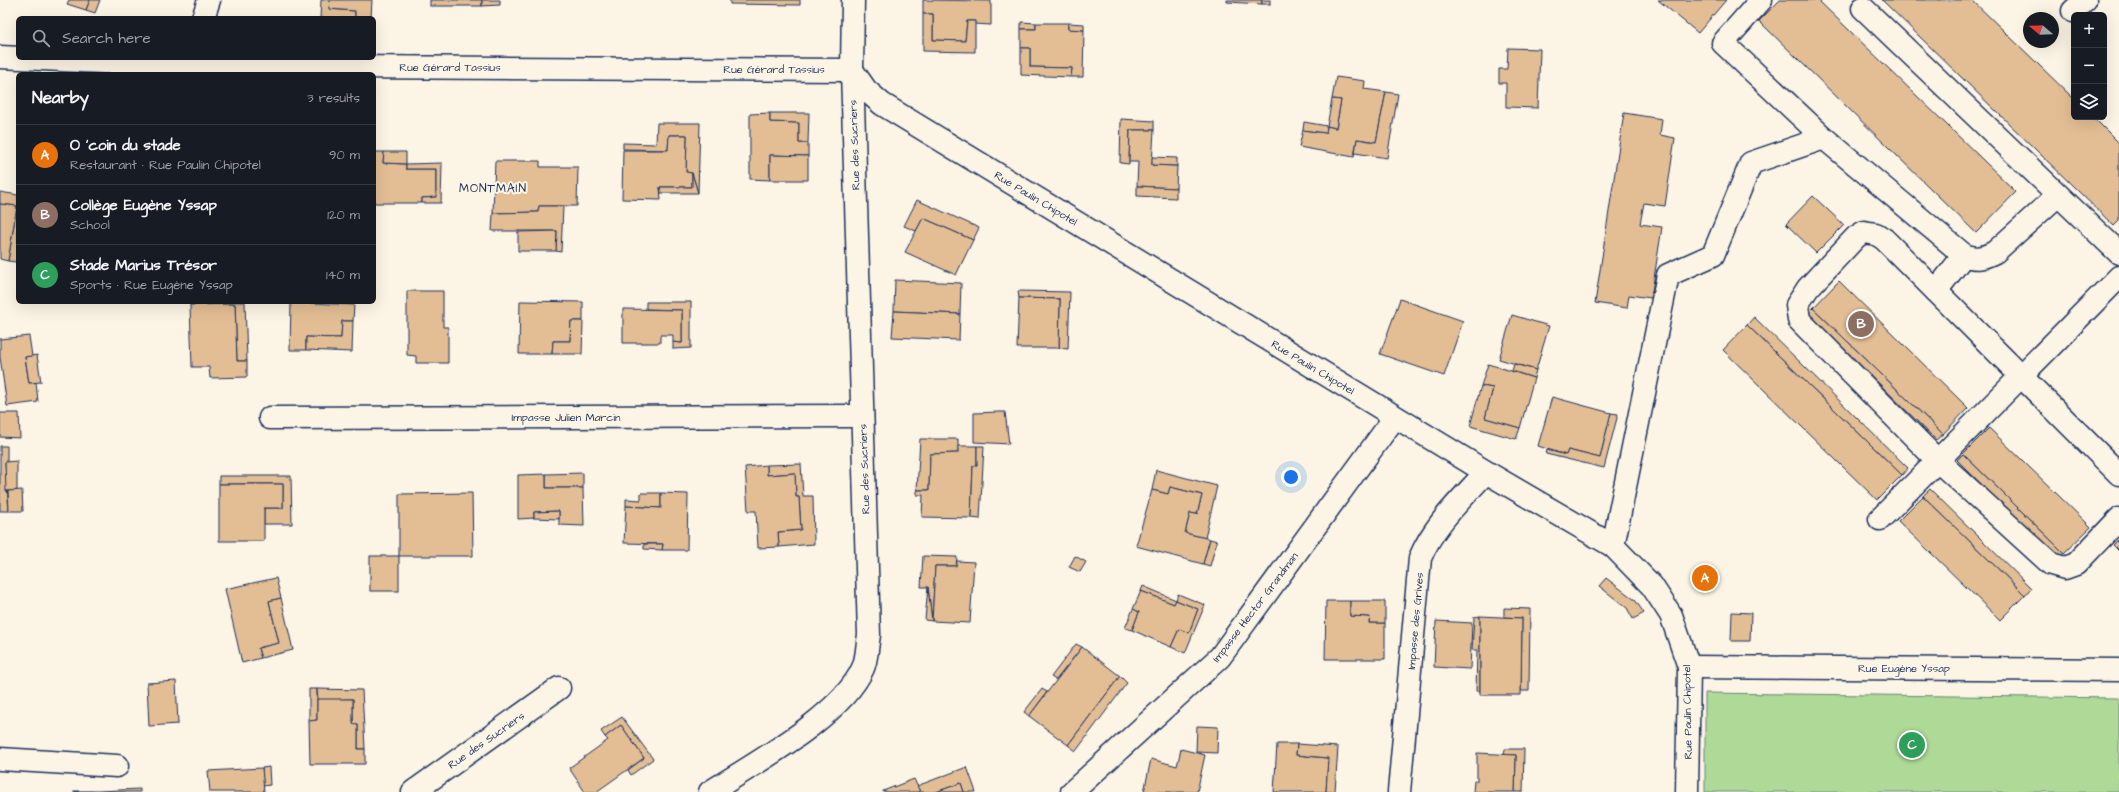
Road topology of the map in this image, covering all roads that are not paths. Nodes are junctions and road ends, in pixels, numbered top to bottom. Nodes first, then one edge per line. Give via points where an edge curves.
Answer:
1 (210, 0) edge
2 (853, 0) edge
3 (1761, 0) edge
4 (1863, 8) dead end
5 (204, 16) edge
6 (0, 57) edge
7 (16, 57) edge
8 (113, 60) edge
9 (188, 62) edge
10 (852, 70) junction
11 (1824, 138) junction
12 (2058, 195) junction
13 (2119, 253) edge
14 (1964, 254) junction
15 (2119, 277) edge
16 (1936, 291) junction
17 (2021, 376) junction
18 (862, 416) junction
19 (1395, 417) junction
20 (270, 418) dead end
21 (1938, 461) junction
22 (1486, 472) junction
23 (2119, 474) edge
24 (2119, 519) edge
25 (1880, 520) dead end
26 (1613, 546) junction
27 (1689, 666) junction
28 (2119, 670) edge
29 (559, 688) dead end
30 (0, 759) edge
31 (117, 766) dead end
32 (414, 792) edge
33 (710, 792) edge
34 (1072, 792) edge
35 (1399, 792) edge
36 (1687, 792) edge

1 - 5 street
2 - 10 street
3 - 11 street via 1723,43
4 - 12 street
6 - 7 street, Rue Gérard Tassius
8 - 9 street, Rue Gérard Tassius
9 - 10 street, Rue Gérard Tassius
10 - 18 street, Rue des Sucriers
10 - 19 street, Rue Paulin Chipotel via 866,90 882,104
11 - 14 street
11 - 26 street via 1751,163 1713,255 1668,275
12 - 13 street
12 - 14 street via 1995,252 1974,259
14 - 16 street
15 - 17 street
16 - 17 street
16 - 21 street via 1884,239 1876,234 1864,232 1856,237 1808,288 1797,305 1799,320
17 - 21 street
17 - 23 street
18 - 20 street, Impasse Julien Marcin
18 - 33 street, Rue des Sucriers via 869,635 863,668 846,695 814,723
19 - 22 street, Rue Paulin Chipotel
19 - 34 street, Impasse Hector Grandman via 1220,657
21 - 24 street via 2052,564 2065,568 2076,564
21 - 25 street
22 - 26 street, Rue Paulin Chipotel
22 - 35 street, Impasse des Grives via 1440,523 1420,558
26 - 27 street, Rue Paulin Chipotel via 1652,586 1671,615
27 - 28 street, Rue Eugène Yssap
27 - 36 street, Rue Paulin Chipotel
29 - 32 street, Rue des Sucriers
30 - 31 street

